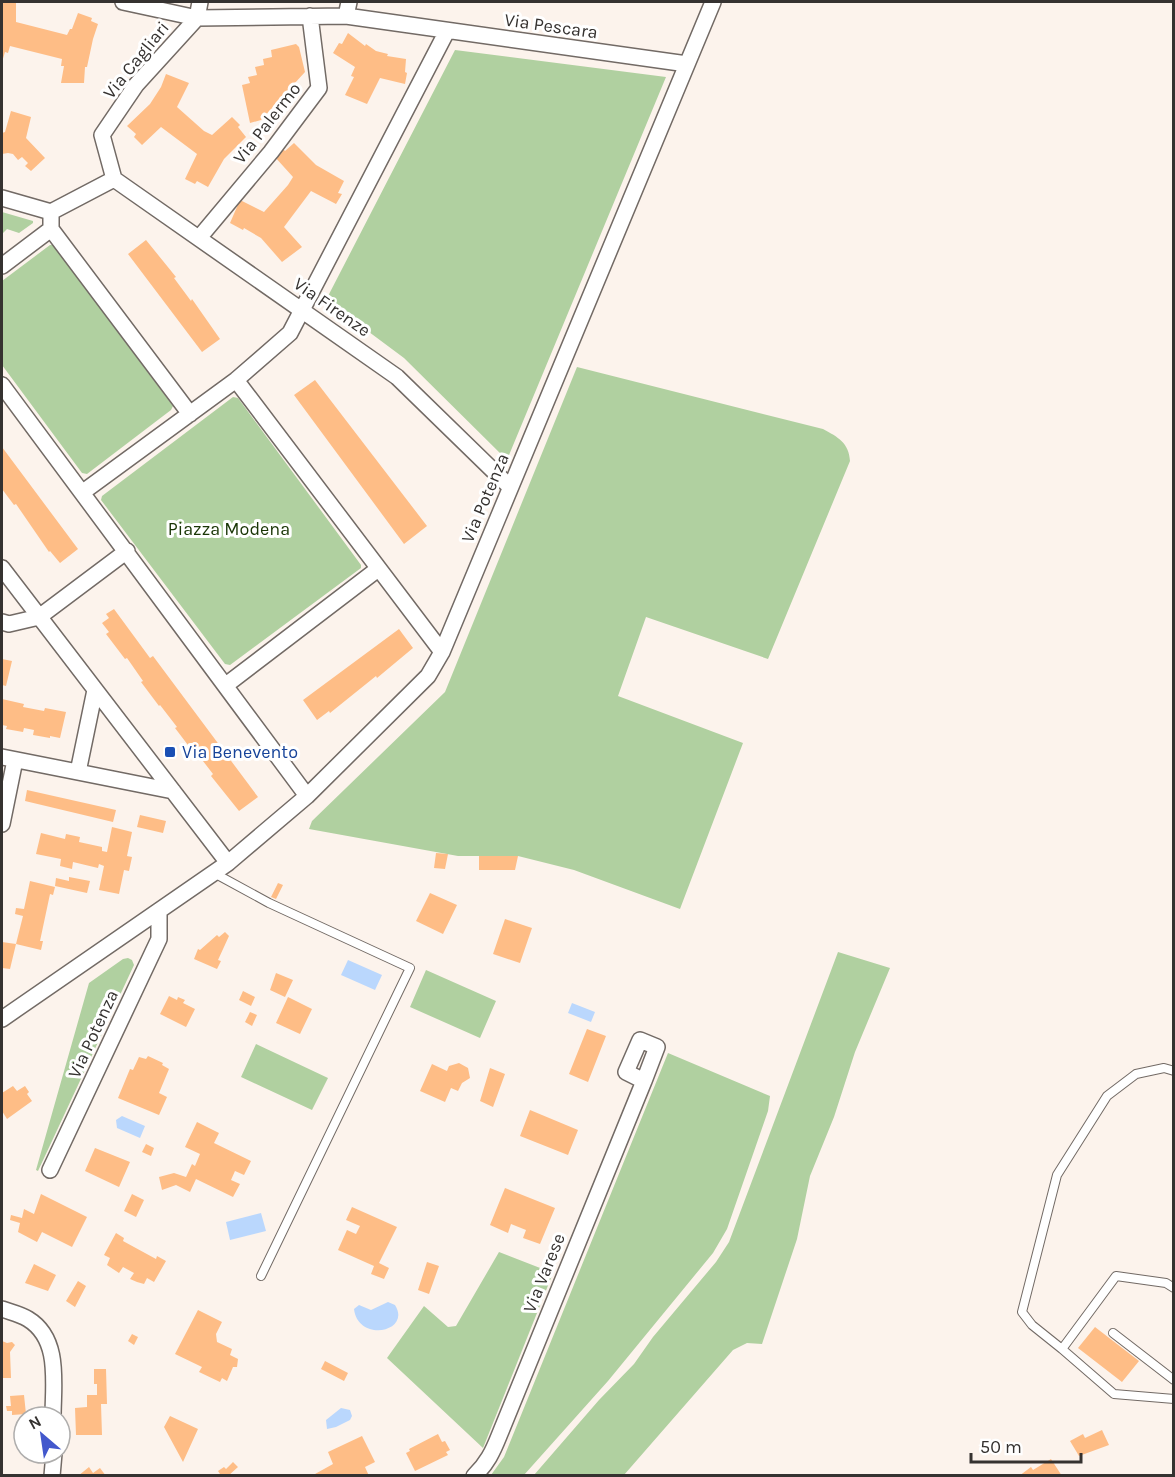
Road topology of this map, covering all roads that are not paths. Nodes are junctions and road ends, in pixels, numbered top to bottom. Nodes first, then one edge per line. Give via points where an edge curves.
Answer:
1 (123, 2) edge
2 (200, 2) edge
3 (713, 2) edge
4 (348, 9) edge
5 (310, 16) junction
6 (196, 18) junction
7 (447, 31) junction
8 (687, 64) junction
9 (114, 179) junction
10 (2, 198) edge
11 (51, 212) junction
12 (51, 229) junction
13 (199, 238) junction
14 (2, 266) edge
15 (303, 310) junction
16 (236, 380) junction
17 (2, 385) edge
18 (190, 414) junction
19 (510, 488) junction
20 (83, 492) junction
21 (127, 551) junction
22 (2, 568) edge
23 (378, 569) junction
24 (39, 616) junction
25 (2, 622) edge
26 (442, 652) junction
27 (226, 685) junction
28 (95, 690) junction
29 (8, 758) edge
30 (78, 772) junction
31 (173, 791) junction
32 (308, 796) junction
33 (2, 824) edge
34 (228, 863) junction
35 (214, 873) junction
36 (159, 912) junction
37 (2, 1019) edge
38 (1173, 1071) edge
39 (644, 1081) dead end
40 (50, 1170) dead end
41 (261, 1276) dead end
42 (1173, 1288) edge
43 (2, 1309) edge
44 (1113, 1333) dead end
45 (1062, 1349) junction
46 (1173, 1380) edge
47 (1173, 1399) edge
48 (53, 1405) edge
49 (474, 1476) edge

1 - 6 street, Via Pescara
2 - 6 street, Via Cagliari
3 - 8 street, Via Potenza
4 - 5 street, Via Pescara
4 - 7 street, Via Pescara
5 - 6 street, Via Pescara
5 - 13 street, Via Palermo via 319,88
6 - 9 street, Via Cagliari via 136,85 102,135
7 - 8 street, Via Pescara
7 - 15 street
8 - 19 street, Via Potenza
9 - 11 street
9 - 13 street, Via Firenze
10 - 11 street
11 - 12 street
12 - 14 street
12 - 18 street
13 - 15 street, Via Firenze
15 - 16 street via 290,333
15 - 19 street, Via Firenze via 397,377
16 - 18 street
16 - 23 street
17 - 20 street
18 - 20 street
19 - 26 street, Via Potenza
20 - 21 street
21 - 24 street
21 - 27 street
22 - 24 street
23 - 26 street
23 - 27 street
24 - 25 street via 9,624
24 - 28 street
26 - 32 street, Via Potenza via 428,676
27 - 32 street
28 - 30 street
28 - 31 street
29 - 30 street
29 - 33 street
30 - 31 street
31 - 34 street
32 - 34 street, Via Potenza
34 - 35 street, Via Potenza
35 - 36 street, Via Potenza
35 - 41 lane via 269,903 410,968
36 - 37 street, Via Potenza
36 - 40 street, Via Potenza via 159,939
38 - 45 lane via 1164,1068 1136,1074 1107,1096 1057,1174 1022,1312
39 - 49 street, Via Varese via 492,1454
42 - 45 lane via 1166,1283 1116,1276
43 - 48 street via 27,1318 49,1342
44 - 46 lane
45 - 47 lane via 1114,1394

